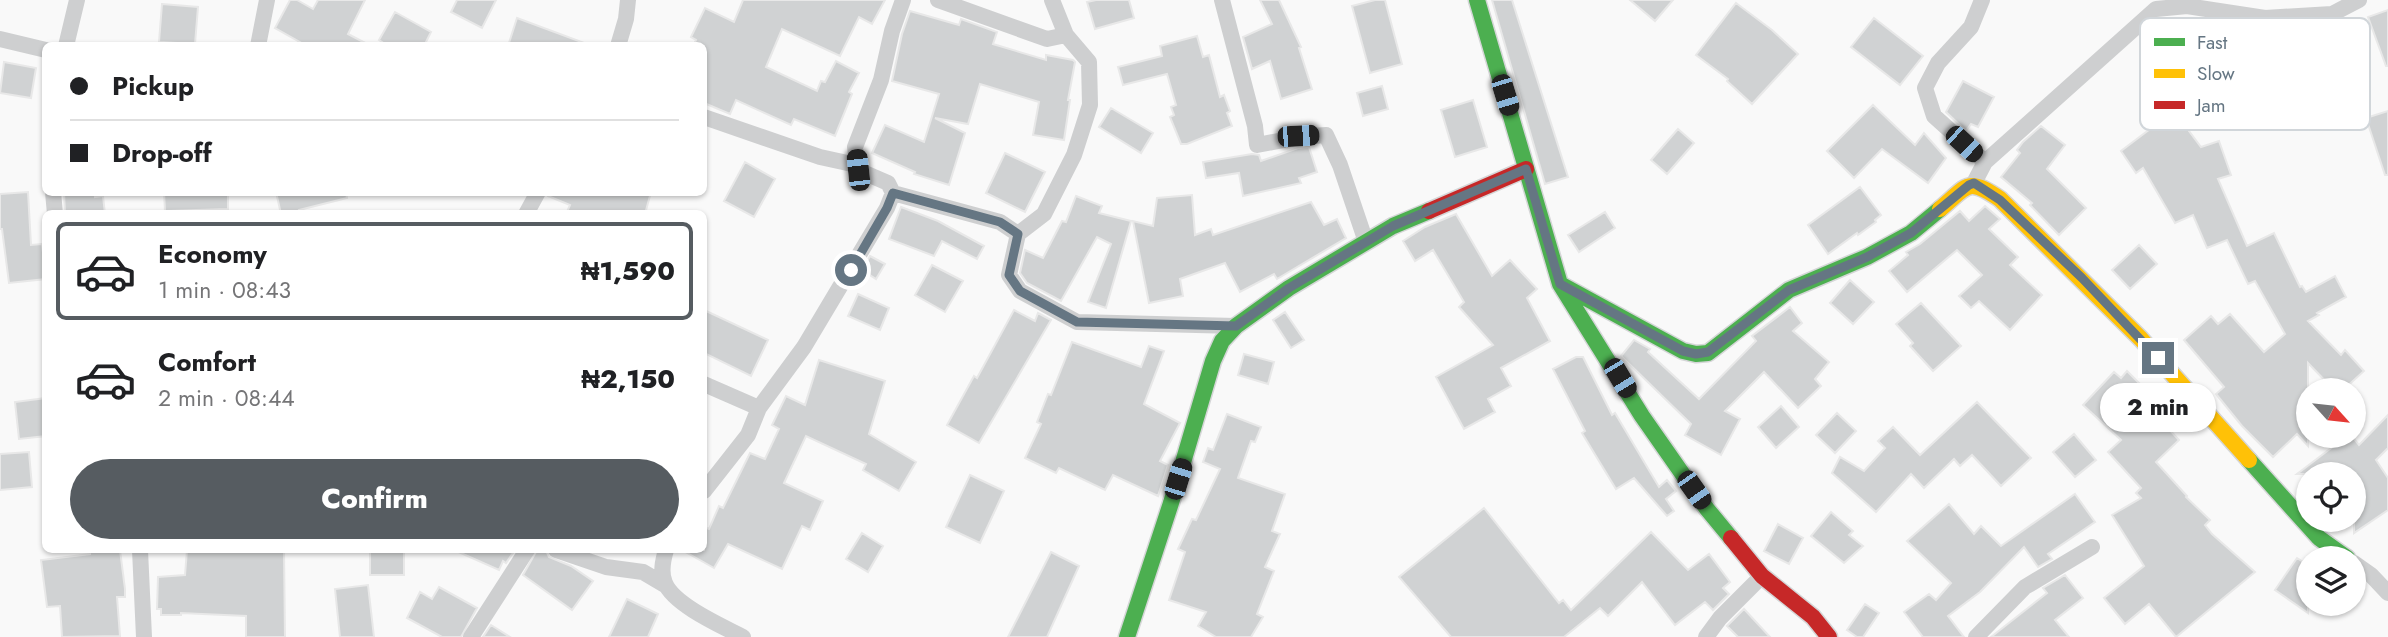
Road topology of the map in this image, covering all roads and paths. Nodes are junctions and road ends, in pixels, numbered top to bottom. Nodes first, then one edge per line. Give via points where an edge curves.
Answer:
1 (77, 0) edge
2 (267, 0) edge
3 (628, 0) edge
4 (903, 0) edge
5 (938, 0) edge
6 (1052, 0) edge
7 (1222, 0) edge
8 (1477, 0) edge
9 (1982, 0) edge
10 (2359, 0) edge
11 (2147, 18) edge
12 (2265, 18) edge
13 (2265, 18) edge
14 (2140, 24) edge
15 (1066, 35) junction
16 (0, 39) edge
17 (67, 42) edge
18 (259, 42) edge
19 (619, 42) edge
20 (42, 49) edge
21 (707, 118) edge
22 (1985, 162) junction
23 (1526, 169) junction
24 (858, 170) junction
25 (1974, 183) junction
26 (893, 193) junction
27 (1018, 234) junction
28 (1366, 242) junction
29 (1560, 284) junction
30 (1236, 326) junction
31 (707, 385) edge
32 (759, 408) junction
33 (707, 487) edge
34 (2330, 546) edge
35 (2091, 547) dead end
36 (140, 553) edge
37 (525, 553) edge
38 (564, 553) edge
39 (665, 553) edge
40 (2366, 572) edge
41 (1762, 576) junction
42 (665, 585) junction
43 (2388, 593) edge
44 (144, 637) edge
45 (471, 637) edge
46 (743, 637) edge
47 (1126, 637) edge
48 (1706, 637) edge
49 (1829, 637) edge
50 (1976, 637) edge

1 - 17 street
2 - 18 street
3 - 19 street
4 - 24 street via 881,80 855,147
5 - 15 street via 1047,39
6 - 15 street
7 - 28 street via 1257,145 1326,135
8 - 23 street
9 - 22 street via 1972,27 1938,63 1925,88 1934,116
10 - 13 street via 2332,14
11 - 12 street via 2157,9 2187,5
14 - 22 street
15 - 27 street via 1089,62 1090,105 1074,155 1044,214
16 - 20 street
21 - 24 street via 852,164
22 - 25 street
23 - 28 street
23 - 29 street
24 - 26 street via 888,183
25 - 29 street via 1893,244 1789,290 1708,352 1683,351
25 - 34 street via 2000,200 2082,278
26 - 27 street via 1000,222
26 - 32 street via 804,347
27 - 30 street via 1009,275 1020,291 1077,322
28 - 30 street
29 - 41 street via 1700,499
30 - 47 street via 1213,361
31 - 32 street
32 - 33 street via 748,435
35 - 50 street via 2025,587
36 - 44 street
37 - 45 street
38 - 42 street via 606,567 643,572
39 - 42 street
40 - 43 street
41 - 48 street
41 - 49 street via 1813,617
42 - 46 street via 697,613

